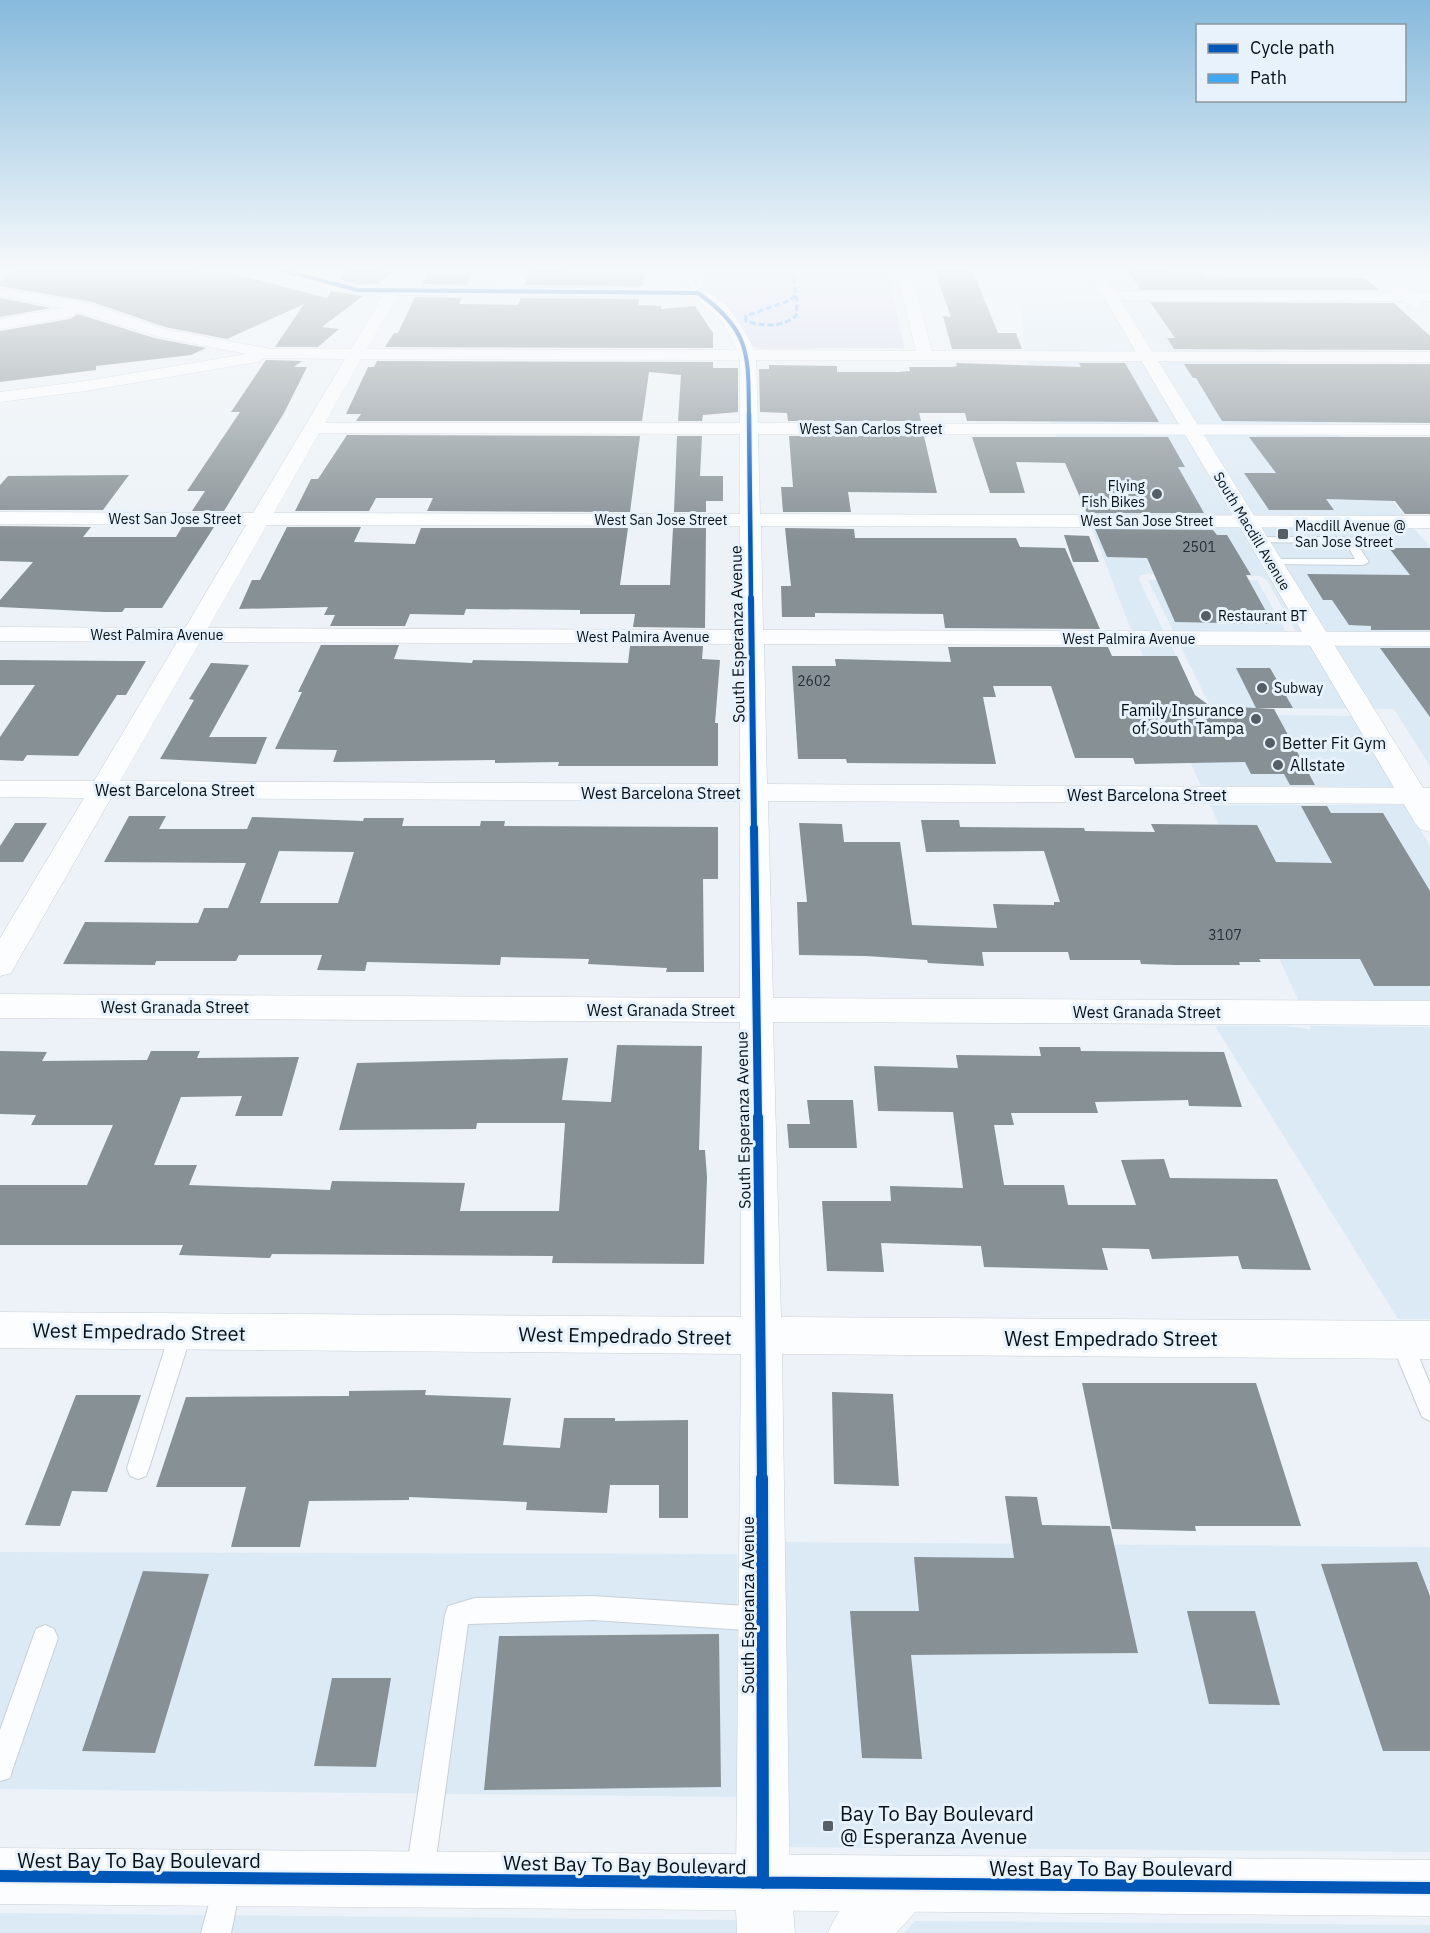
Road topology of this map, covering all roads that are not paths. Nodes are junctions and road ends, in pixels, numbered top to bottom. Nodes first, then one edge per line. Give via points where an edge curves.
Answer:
1 (244, 359) edge
2 (351, 359) edge
3 (748, 359) edge
4 (1148, 359) edge
5 (203, 367) junction
6 (0, 396) edge
7 (40, 410) dead end
8 (312, 428) junction
9 (748, 428) junction
10 (1191, 430) junction
11 (1430, 430) edge
12 (0, 518) edge
13 (258, 519) junction
14 (750, 520) junction
15 (1430, 522) edge
16 (1251, 530) junction
17 (1269, 561) junction
18 (0, 634) edge
19 (190, 635) junction
20 (750, 638) junction
21 (1317, 639) junction
22 (1430, 639) edge
23 (0, 789) edge
24 (101, 790) junction
25 (753, 794) junction
26 (1422, 796) edge
27 (1430, 823) edge
28 (0, 965) edge
29 (0, 1006) edge
30 (755, 1011) junction
31 (1430, 1013) edge
32 (0, 1330) edge
33 (181, 1332) junction
34 (761, 1337) junction
35 (1415, 1340) edge
36 (1430, 1410) edge
37 (138, 1468) dead end
38 (762, 1619) junction
39 (45, 1638) dead end
40 (0, 1768) edge
41 (0, 1876) edge
42 (228, 1878) junction
43 (419, 1880) junction
44 (903, 1884) junction
45 (1430, 1888) edge
46 (765, 1908) edge
47 (216, 1933) edge
48 (857, 1933) edge

1 - 5 street
2 - 8 street
3 - 9 street, South Esperanza Avenue
4 - 10 main road, South Macdill Avenue
5 - 6 street
5 - 7 street via 74,405
8 - 9 street, West San Carlos Street
8 - 13 street
9 - 10 street, West San Carlos Street
9 - 14 street, South Esperanza Avenue
10 - 11 street, West San Carlos Street
10 - 16 main road, South Macdill Avenue
12 - 13 street, West San Jose Street
13 - 14 street, West San Jose Street
13 - 19 street
14 - 16 street, West San Jose Street
14 - 20 street, South Esperanza Avenue
15 - 16 street, West San Jose Street
16 - 17 main road, South Macdill Avenue
16 - 17 lane via 1349,540 1364,562
17 - 21 main road, South Macdill Avenue
18 - 19 street, West Palmira Avenue
19 - 20 street, West Palmira Avenue
19 - 24 street
20 - 21 street, West Palmira Avenue
20 - 25 street, South Esperanza Avenue
21 - 22 street, West Palmira Avenue
21 - 26 main road, South Macdill Avenue
23 - 24 street, West Barcelona Street
24 - 25 street, West Barcelona Street
24 - 28 street
25 - 26 street, West Barcelona Street
25 - 30 street, South Esperanza Avenue
26 - 27 main road, South Macdill Avenue
29 - 30 street, West Granada Street
30 - 31 street, West Granada Street
30 - 34 street, South Esperanza Avenue
32 - 33 street, West Empedrado Street
33 - 34 street, West Empedrado Street
33 - 37 lane
34 - 35 street, West Empedrado Street
34 - 38 street, South Esperanza Avenue
35 - 36 lane
38 - 43 lane via 593,1608 475,1610 457,1615
38 - 46 street, South Esperanza Avenue
39 - 40 lane
41 - 42 main road, West Bay To Bay Boulevard
42 - 43 main road, West Bay To Bay Boulevard
42 - 47 lane
43 - 46 main road, West Bay To Bay Boulevard
44 - 45 main road, West Bay To Bay Boulevard
44 - 46 main road, West Bay To Bay Boulevard
44 - 48 main road

